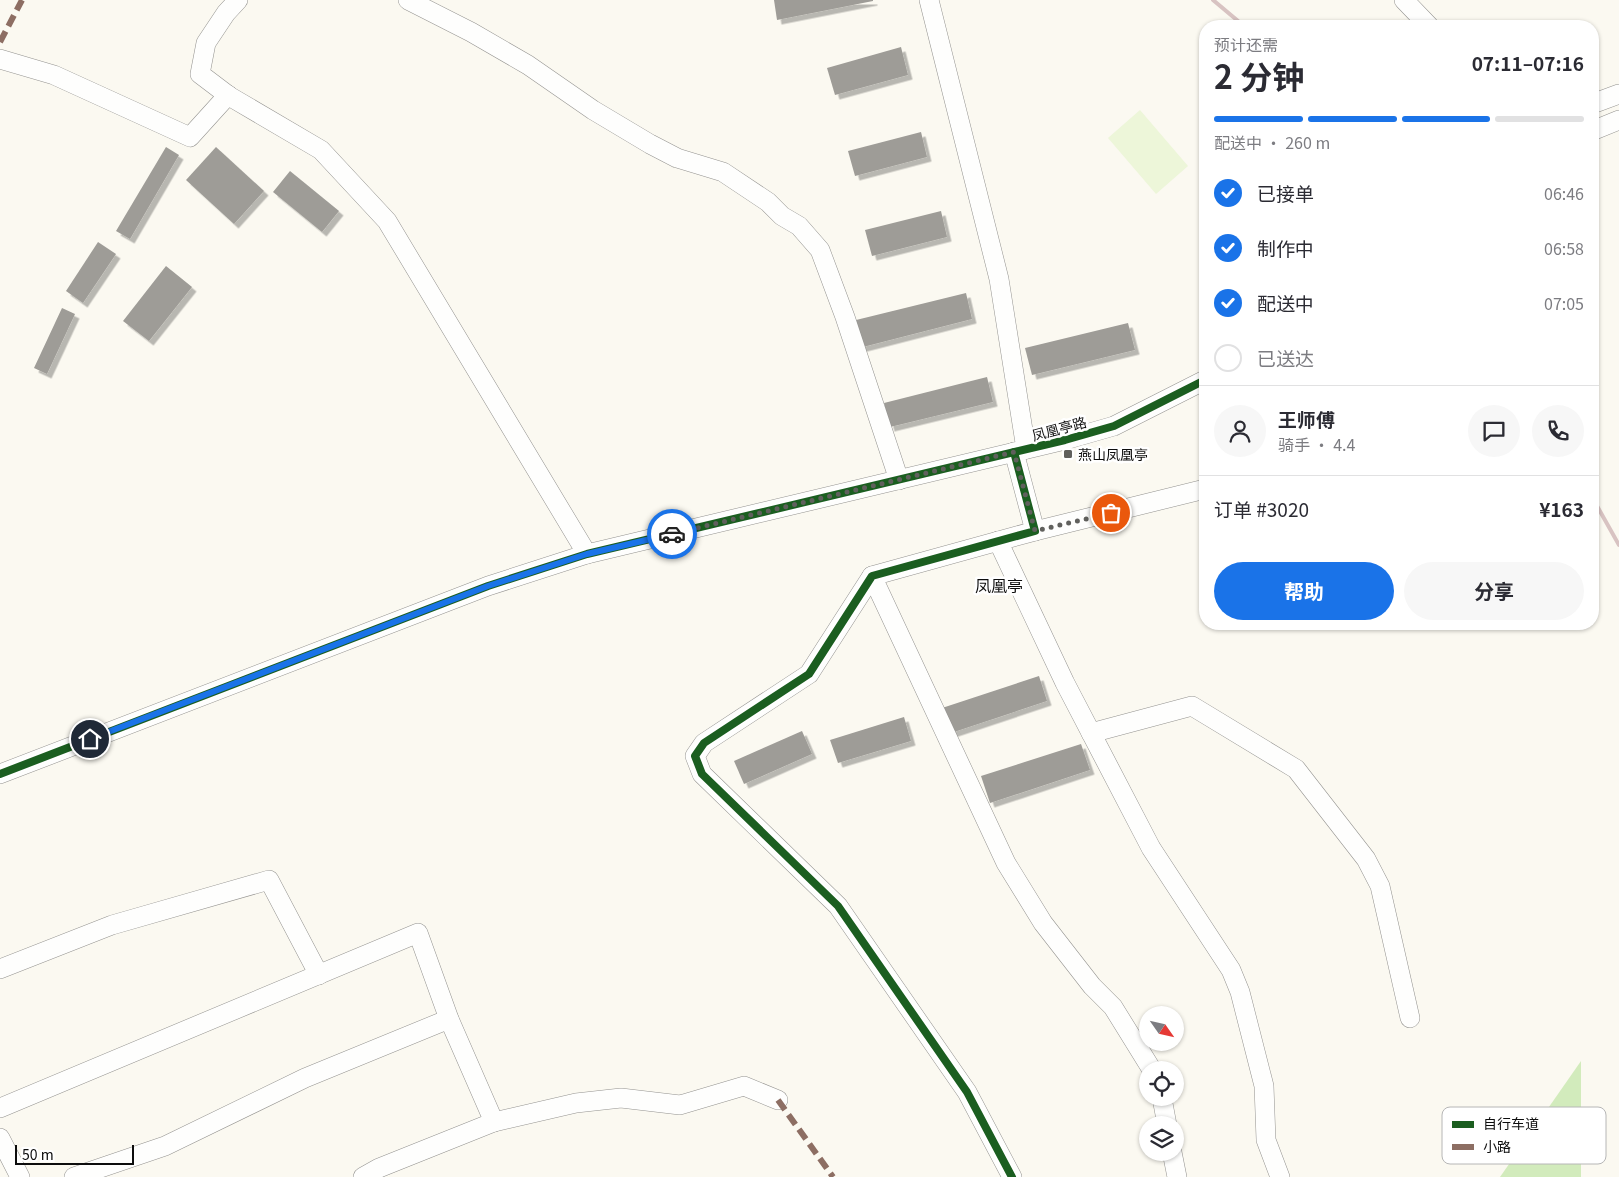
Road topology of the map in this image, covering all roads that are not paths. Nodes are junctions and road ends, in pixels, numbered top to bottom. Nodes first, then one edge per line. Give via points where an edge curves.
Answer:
1 (238, 0) edge
2 (408, 0) edge
3 (929, 0) edge
4 (1404, 0) edge
5 (1423, 20) edge
6 (0, 59) edge
7 (1619, 94) edge
8 (228, 95) junction
9 (1599, 101) edge
10 (1619, 120) edge
11 (1599, 128) edge
12 (1199, 383) edge
13 (1020, 451) junction
14 (899, 480) junction
15 (1199, 490) edge
16 (1035, 531) junction
17 (998, 541) junction
18 (587, 554) junction
19 (872, 576) junction
20 (1091, 733) junction
21 (0, 774) edge
22 (0, 968) edge
23 (319, 975) junction
24 (1410, 1018) dead end
25 (449, 1019) junction
26 (1146, 1061) edge
27 (778, 1100) dead end
28 (0, 1108) edge
29 (494, 1122) junction
30 (0, 1138) edge
31 (1174, 1161) edge
32 (20, 1177) edge
33 (74, 1177) edge
34 (363, 1177) edge
35 (1012, 1177) edge
36 (1177, 1177) edge
37 (1280, 1177) edge

1 - 8 street via 206,43 200,74
2 - 14 street via 528,65 650,144 677,158 722,172 799,226 820,250
3 - 13 street via 999,279
4 - 5 street
6 - 8 street via 54,75 190,136
7 - 9 street
8 - 18 street via 321,150 387,221
10 - 11 street
12 - 13 street, 凤凰亭路 via 1114,426
13 - 14 street, 凤凰亭路
13 - 16 street
14 - 18 street, 凤凰亭路
15 - 16 street
16 - 17 street
17 - 19 street
17 - 20 street
18 - 21 street, 凤凰亭路 via 488,586
19 - 26 street via 1006,863 1043,923 1092,986 1113,1007
19 - 35 street via 809,674 704,743 695,756 702,774 838,906 967,1092
20 - 24 street via 1192,706 1296,768 1366,859 1380,886
20 - 37 street via 1151,848 1232,970 1264,1086 1266,1140
22 - 23 street via 112,925 269,880
23 - 25 street via 418,933
23 - 28 street
25 - 29 street
25 - 33 street via 305,1078 165,1146
27 - 29 street via 744,1086 680,1105 621,1098 576,1102
29 - 34 street
30 - 32 street
31 - 36 street

